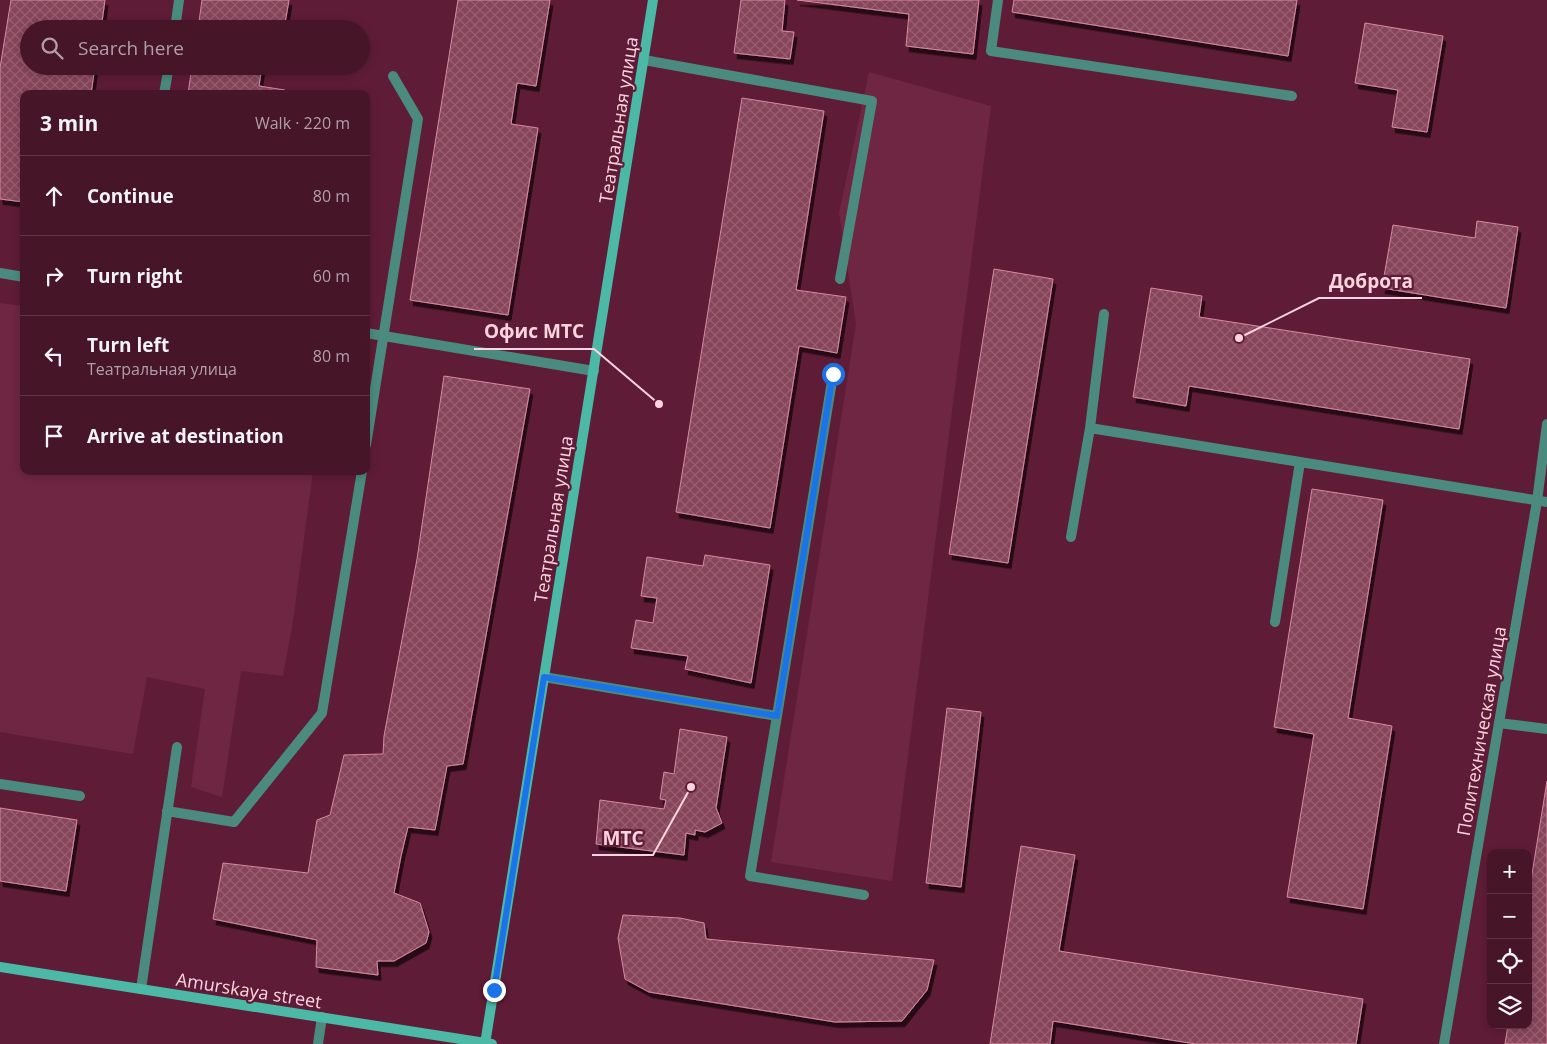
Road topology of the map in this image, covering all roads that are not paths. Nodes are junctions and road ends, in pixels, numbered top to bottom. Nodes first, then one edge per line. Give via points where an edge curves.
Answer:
1 (179, 0) edge
2 (653, 0) edge
3 (998, 0) edge
4 (176, 20) edge
5 (644, 60) junction
6 (167, 75) edge
7 (393, 76) dead end
8 (165, 90) edge
9 (1292, 96) dead end
10 (0, 273) edge
11 (20, 276) edge
12 (840, 279) dead end
13 (1104, 314) dead end
14 (370, 334) edge
15 (384, 336) junction
16 (594, 371) junction
17 (833, 374) dead end
18 (370, 421) edge
19 (1547, 424) edge
20 (1090, 428) junction
21 (1300, 462) junction
22 (361, 475) edge
23 (1542, 501) edge
24 (1071, 537) dead end
25 (1275, 622) dead end
26 (544, 677) junction
27 (777, 716) junction
28 (1500, 723) junction
29 (1547, 729) edge
30 (177, 747) dead end
31 (0, 784) edge
32 (80, 796) dead end
33 (167, 811) junction
34 (864, 895) dead end
35 (0, 967) edge
36 (141, 989) junction
37 (322, 1017) junction
38 (318, 1044) edge
39 (488, 1044) edge
40 (1444, 1044) edge

1 - 4 street
2 - 5 main road, Театральная улица
3 - 9 street via 991,51
5 - 12 street via 872,100
5 - 16 main road, Театральная улица
6 - 8 street
7 - 15 street via 418,119
10 - 11 street
13 - 20 street
14 - 15 street
15 - 16 street
15 - 18 street
16 - 26 main road, Театральная улица
17 - 27 street
19 - 23 street, Политехническая улица
20 - 21 street
20 - 24 street
21 - 23 street
21 - 25 street
22 - 33 street via 322,714 234,822
23 - 28 street, Политехническая улица
26 - 27 street
26 - 39 main road, Театральная улица
27 - 34 street via 750,876
28 - 29 street
28 - 40 street, Политехническая улица
30 - 33 street
31 - 32 street
33 - 36 street
35 - 36 main road, Amurskaya street
36 - 37 main road, Amurskaya street
37 - 38 street
37 - 39 main road, Amurskaya street

